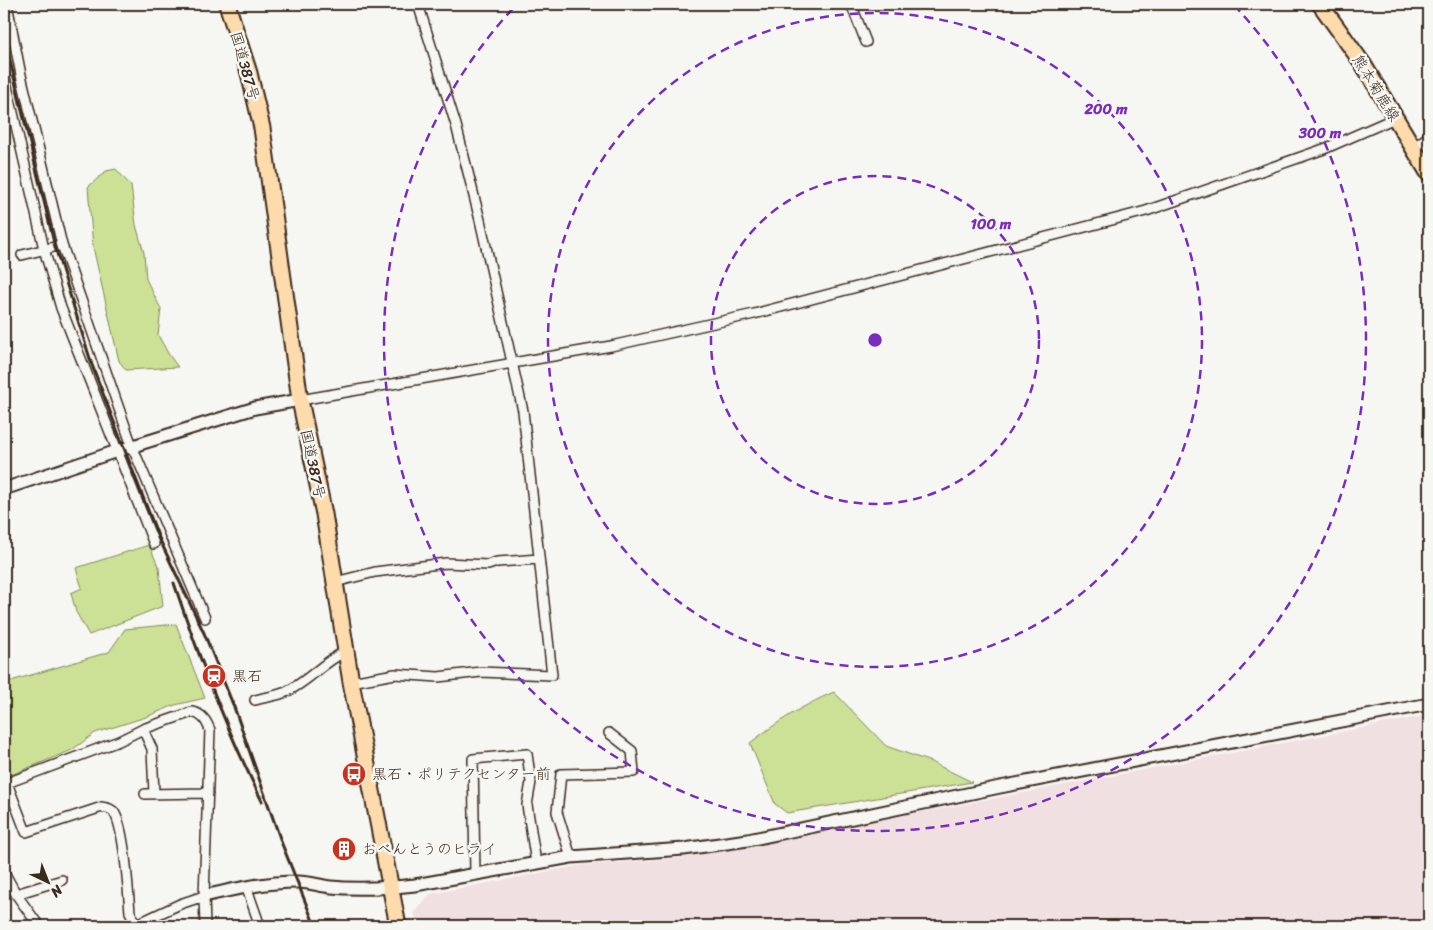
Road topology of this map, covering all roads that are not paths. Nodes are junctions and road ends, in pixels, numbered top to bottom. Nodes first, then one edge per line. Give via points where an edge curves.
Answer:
1 (7, 4) edge
2 (227, 4) edge
3 (418, 4) edge
4 (851, 4) edge
5 (1320, 4) edge
6 (866, 42) dead end
7 (4, 74) edge
8 (1395, 118) junction
9 (1429, 136) edge
10 (1413, 148) junction
11 (1429, 174) edge
12 (62, 244) junction
13 (44, 249) junction
14 (22, 255) dead end
15 (512, 363) junction
16 (300, 400) junction
17 (132, 446) junction
18 (117, 450) junction
19 (4, 489) edge
20 (154, 544) dead end
21 (539, 558) junction
22 (335, 582) junction
23 (205, 618) dead end
24 (346, 651) junction
25 (351, 682) junction
26 (255, 700) dead end
27 (1429, 704) edge
28 (143, 729) junction
29 (608, 733) dead end
30 (208, 793) junction
31 (571, 857) junction
32 (536, 863) junction
33 (4, 872) edge
34 (475, 874) junction
35 (62, 880) dead end
36 (246, 886) junction
37 (391, 888) junction
38 (16, 894) junction
39 (204, 896) junction
40 (134, 925) edge
41 (38, 926) edge
42 (205, 926) edge
43 (260, 926) edge
44 (398, 926) edge

1 - 12 street
2 - 16 main road, 国道387号 via 262,128
3 - 15 street via 456,125
4 - 6 street
5 - 8 main road, 熊本菊鹿線 via 1363,64
7 - 13 street
8 - 10 main road, 熊本菊鹿線
8 - 15 street via 1324,149 1146,211 754,314 611,346
9 - 10 street
10 - 11 main road, 熊本菊鹿線
12 - 13 street
12 - 17 street
13 - 14 street
13 - 18 street via 61,308
15 - 16 street
15 - 21 street via 523,411
16 - 17 street via 255,408
16 - 22 main road, 国道387号
17 - 18 street
17 - 23 street
18 - 19 street
18 - 20 street
21 - 22 street via 497,562 488,566 446,563 375,572
21 - 25 street via 552,675 481,672 438,677 395,674
22 - 24 main road, 国道387号
24 - 25 main road, 国道387号
24 - 26 street via 285,693
25 - 37 main road, 国道387号
27 - 31 street via 1000,787 748,840 684,849
28 - 30 street via 152,749 150,794
28 - 30 street via 192,712 206,719 210,730
28 - 40 street via 120,741 7,783 26,832 102,807 114,812 122,834
29 - 31 street via 632,751 634,772 561,774 557,812
30 - 39 street
31 - 32 street
32 - 34 street
32 - 34 street via 527,805 531,782 528,754 473,759
33 - 38 street
34 - 37 street
35 - 38 street
36 - 37 street via 312,882 330,887
36 - 39 street
36 - 43 street
37 - 44 main road, 国道387号
38 - 41 street
39 - 40 street
39 - 42 street

